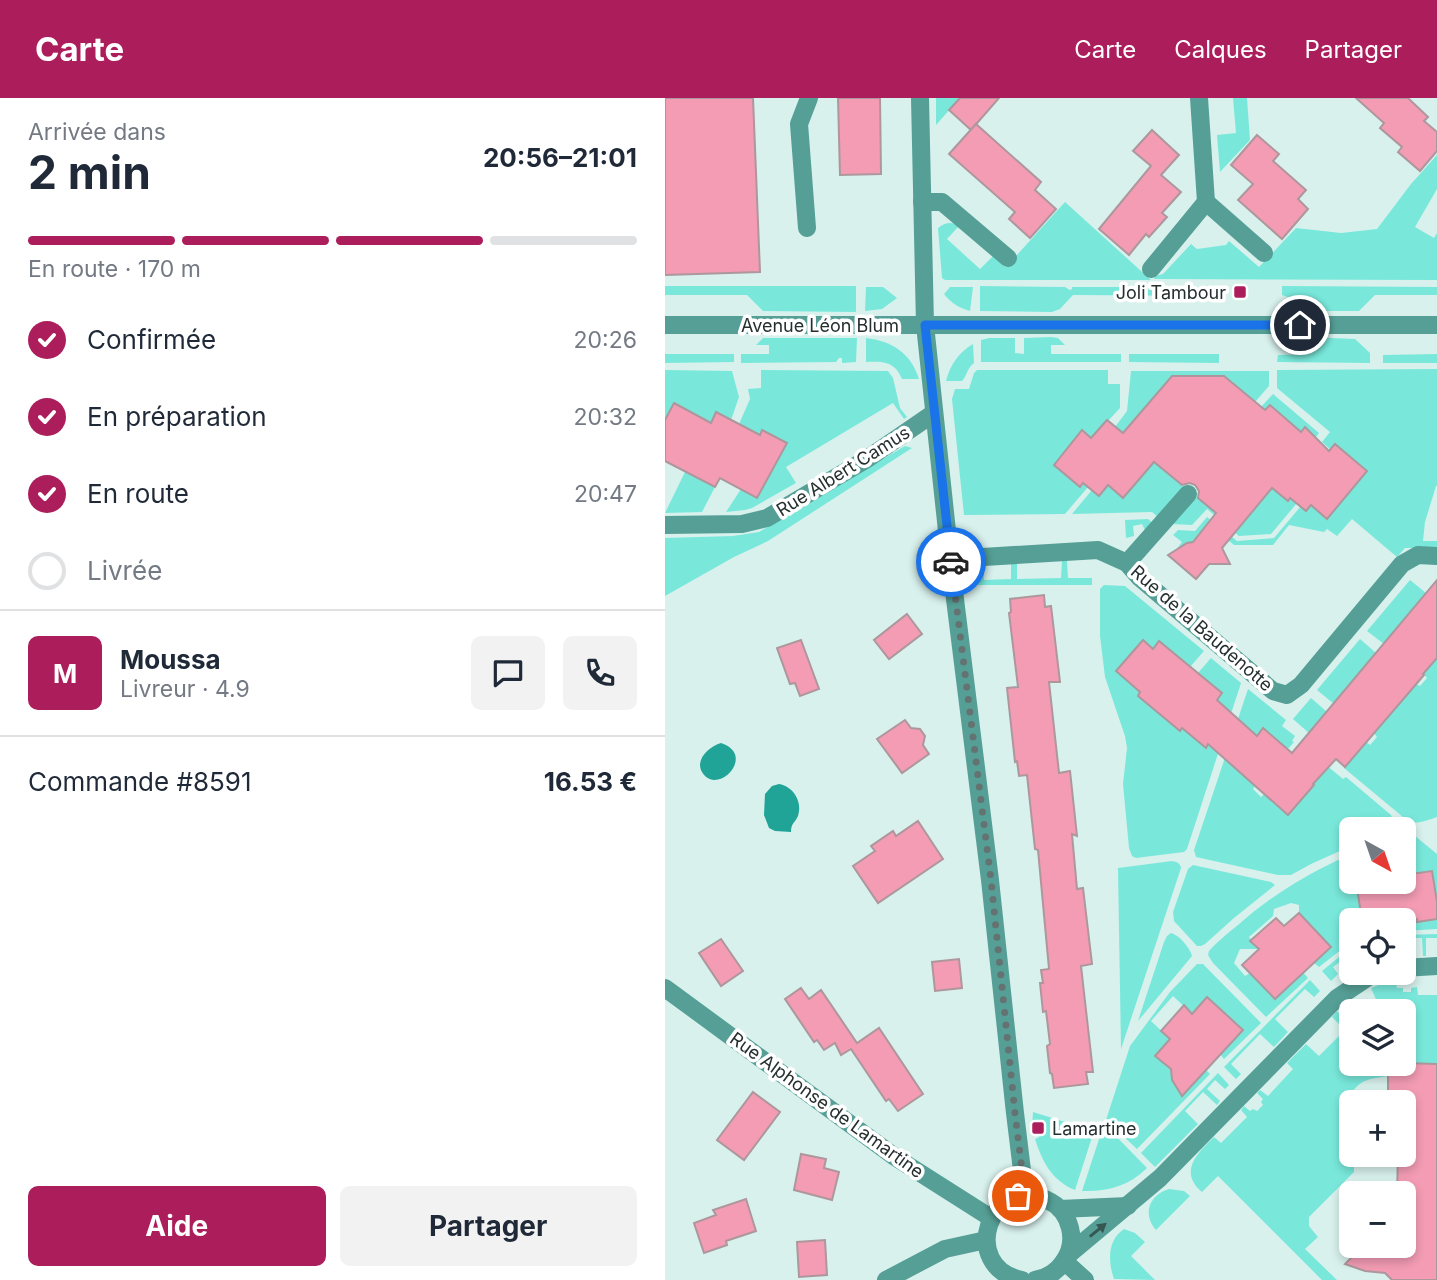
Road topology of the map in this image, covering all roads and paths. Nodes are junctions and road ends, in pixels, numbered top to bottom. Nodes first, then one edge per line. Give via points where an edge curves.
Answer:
1 (809, 98) edge
2 (920, 98) edge
3 (1199, 98) edge
4 (922, 202) junction
5 (1206, 202) junction
6 (807, 228) dead end
7 (1264, 253) dead end
8 (1008, 258) dead end
9 (1151, 270) dead end
10 (925, 325) junction
11 (1437, 325) edge
12 (665, 326) edge
13 (934, 413) junction
14 (1188, 494) dead end
15 (665, 525) edge
16 (1437, 556) edge
17 (950, 559) junction
18 (1127, 563) junction
19 (1437, 966) edge
20 (1416, 967) edge
21 (1356, 985) edge
22 (665, 988) edge
23 (1025, 1195) junction
24 (1128, 1206) junction
25 (1061, 1209) junction
26 (991, 1218) junction
27 (986, 1240) junction
28 (1066, 1258) junction
29 (886, 1280) edge
30 (1022, 1280) edge
31 (1038, 1280) edge
32 (1085, 1280) edge

1 - 6 street via 799,124
2 - 4 street, Rue Albert Camus
3 - 5 street
4 - 8 street via 942,202
4 - 10 street, Rue Albert Camus
5 - 7 street
5 - 9 street
10 - 11 street, Avenue Léon Blum
10 - 12 street, Avenue Léon Blum
10 - 13 street, Rue Albert Camus
13 - 15 street, Rue Albert Camus via 768,518 742,524
13 - 17 street, Rue Albert Camus
14 - 18 street
16 - 18 street, Rue de la Baudenotte via 1418,555 1402,564 1301,685 1287,695 1273,691
17 - 18 street, Rue de la Baudenotte via 1098,550
17 - 23 street, Rue Albert Camus
19 - 20 street
21 - 24 street via 1337,998
22 - 26 street, Rue Alphonse de Lamartine via 895,1157
23 - 25 street via 1045,1199
23 - 26 street via 1005,1202
24 - 25 street
28 -> 24 street
25 - 28 street via 1071,1231
26 - 27 street
27 - 29 street via 945,1249
27 - 30 street via 994,1264
28 - 31 street
28 - 32 street

